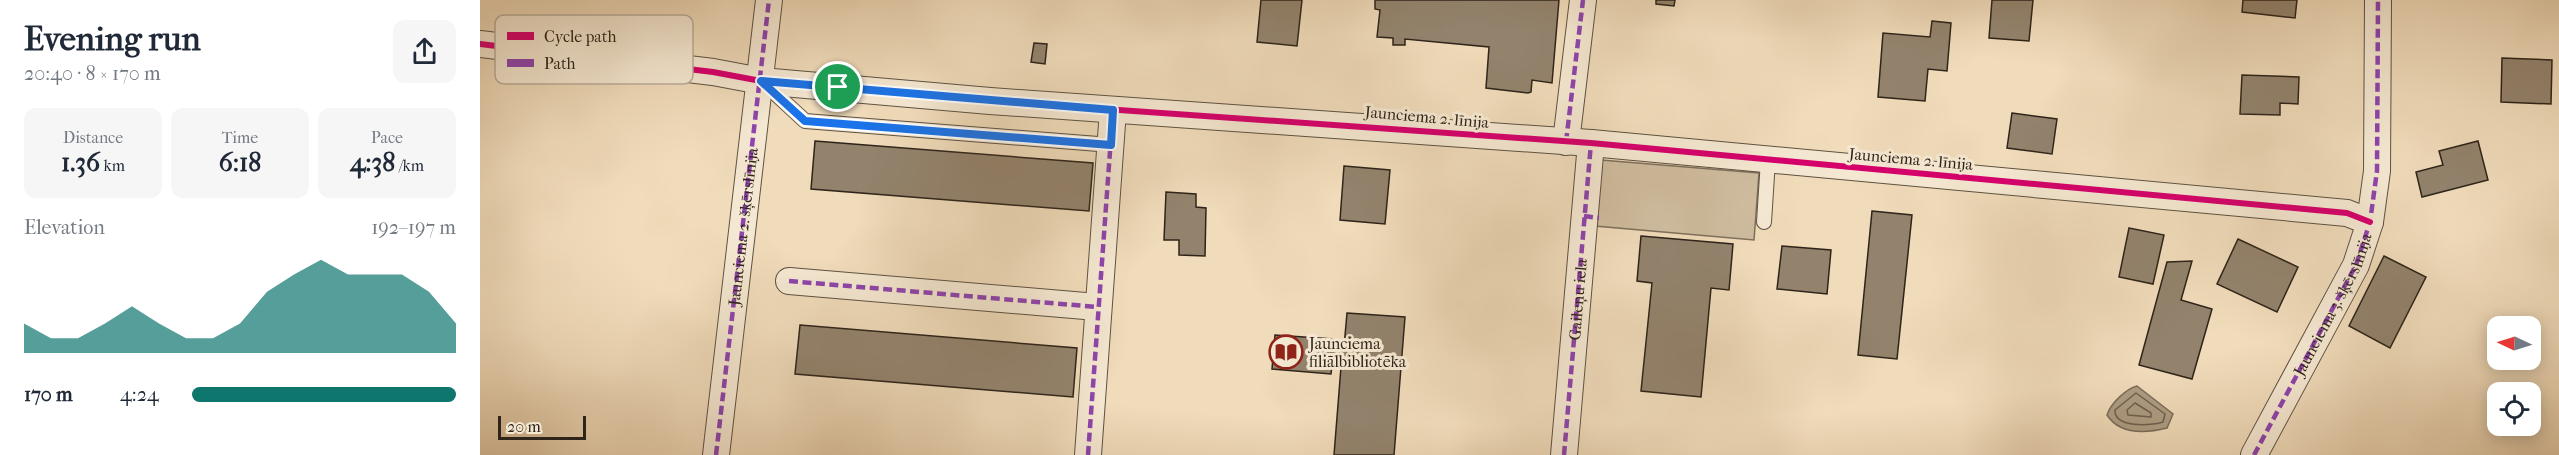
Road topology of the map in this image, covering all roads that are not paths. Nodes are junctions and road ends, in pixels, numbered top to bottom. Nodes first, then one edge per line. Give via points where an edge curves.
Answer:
1 (769, 0) edge
2 (1583, 0) edge
3 (2378, 0) edge
4 (480, 44) edge
5 (495, 46) edge
6 (693, 70) edge
7 (761, 81) junction
8 (1113, 110) junction
9 (1579, 142) junction
10 (1111, 145) junction
11 (1768, 160) junction
12 (1764, 222) dead end
13 (2370, 222) junction
14 (789, 281) dead end
15 (1097, 307) junction
16 (716, 455) edge
17 (1088, 455) edge
18 (1563, 455) edge
19 (2254, 455) edge

1 - 7 street, Jaunciema 2. šķērslīnija
2 - 9 street, Gaileņu iela
3 - 13 street, Jaunciema 3. šķērslīnija via 2377,171
4 - 5 street, Jaunciema 2. līnija
6 - 7 street, Jaunciema 2. līnija
7 - 8 street, Jaunciema 2. līnija
7 - 10 lane via 805,121
7 - 16 street, Jaunciema 2. šķērslīnija
8 - 9 street, Jaunciema 2. līnija
8 - 10 street
9 - 11 street, Jaunciema 2. līnija
9 - 18 street, Gaileņu iela
10 - 15 street
11 - 12 lane
11 - 13 street, Jaunciema 2. līnija via 2347,213
13 - 19 street, Jaunciema 3. šķērslīnija via 2356,266
14 - 15 street
15 - 17 street

